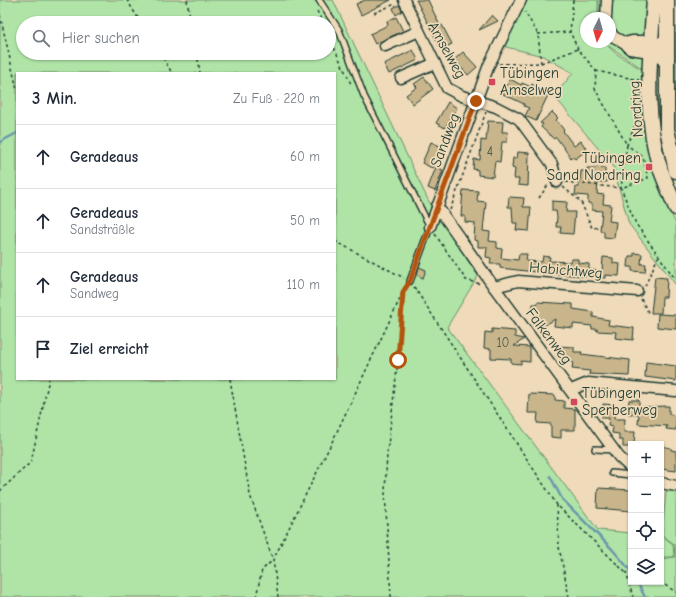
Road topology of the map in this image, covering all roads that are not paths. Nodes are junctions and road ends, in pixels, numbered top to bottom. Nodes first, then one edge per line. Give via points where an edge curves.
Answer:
1 (319, 0) edge
2 (607, 0) edge
3 (654, 0) edge
4 (667, 0) edge
5 (401, 1) edge
6 (520, 2) edge
7 (606, 12) edge
8 (330, 16) edge
9 (336, 24) edge
10 (420, 31) junction
11 (667, 37) junction
12 (616, 38) edge
13 (385, 46) dead end
14 (652, 47) junction
15 (435, 63) junction
16 (666, 66) junction
17 (401, 78) dead end
18 (476, 101) junction
19 (676, 171) edge
20 (556, 177) road end
21 (437, 206) junction
22 (676, 208) edge
23 (430, 227) junction
24 (410, 281) road end
25 (494, 288) junction
26 (641, 288) road end
27 (571, 390) junction
28 (676, 391) edge
29 (595, 449) dead end
30 (614, 450) junction
31 (628, 465) edge
32 (612, 473) dead end
33 (628, 475) edge
34 (664, 484) edge
35 (676, 486) edge

1 - 8 lane
2 - 7 street
3 - 14 street, Nordring
4 - 11 street, Nordring
5 - 10 street, Amselweg
6 - 18 street, Sandweg via 489,65
9 - 23 lane via 364,96
10 - 13 street
10 - 15 street, Amselweg
11 - 14 street
11 - 16 street, Nordring
12 - 14 street via 635,51
14 - 16 street, Nordring
14 - 22 street, Nordring via 652,130 661,170
15 - 17 street
15 - 18 street, Amselweg via 447,88
16 - 19 street, Nordring via 667,129
18 - 20 street, Amselweg via 506,111 519,119 546,155
18 - 21 street, Sandweg
21 - 23 street, Sandweg
21 - 25 street, Falkenweg
23 - 24 lane
25 - 26 street, Habichtweg via 518,281
25 - 27 street, Falkenweg
27 - 28 street via 588,383
27 - 30 street, Falkenweg
29 - 30 lane
30 - 31 street, Falkenweg
32 - 33 lane
34 - 35 street

